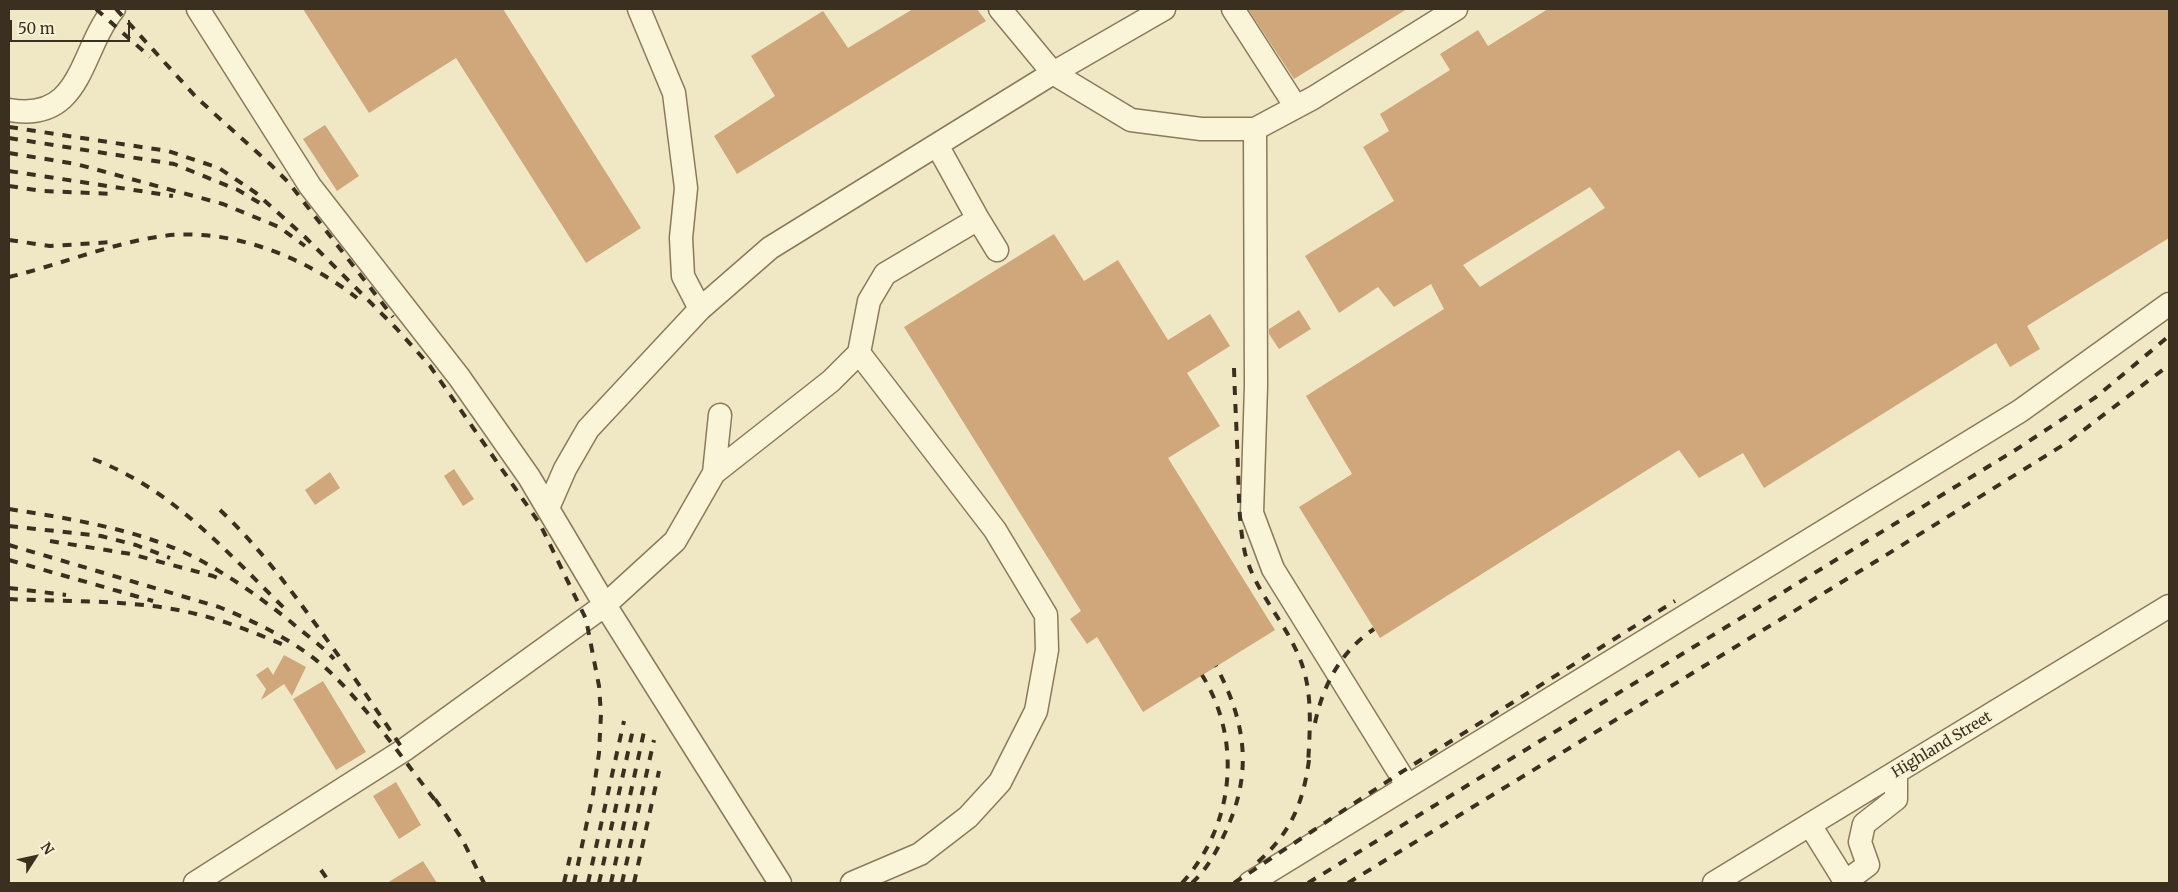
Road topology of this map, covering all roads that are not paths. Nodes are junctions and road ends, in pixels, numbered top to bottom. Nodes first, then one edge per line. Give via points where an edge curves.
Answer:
1 (114, 9) edge
2 (198, 9) edge
3 (1000, 9) edge
4 (1164, 9) edge
5 (1233, 9) edge
6 (1456, 9) edge
7 (645, 10) edge
8 (1053, 73) junction
9 (1296, 107) junction
10 (9, 110) edge
11 (1255, 129) junction
12 (937, 145) junction
13 (978, 219) junction
14 (998, 250) dead end
15 (2169, 304) edge
16 (700, 309) junction
17 (859, 353) junction
18 (720, 415) dead end
19 (714, 473) junction
20 (548, 508) junction
21 (605, 605) junction
22 (2169, 606) edge
23 (1896, 773) junction
24 (1408, 785) junction
25 (1810, 825) junction
26 (1845, 882) edge
27 (195, 883) edge
28 (780, 883) edge
29 (852, 883) edge
30 (1250, 883) edge
31 (1714, 883) edge

1 - 10 street via 106,18 66,96 44,109 25,113
2 - 20 street via 310,186 459,377
3 - 8 street
4 - 8 street
5 - 9 street
6 - 9 street
7 - 16 street via 674,93 686,188 681,238 684,276
8 - 11 street via 1131,120 1201,129
8 - 12 street
9 - 11 street
11 - 24 street via 1256,386 1252,513 1273,569
12 - 13 street
12 - 16 street via 770,248
13 - 14 street
13 - 17 street via 885,274 869,301
15 - 24 street via 2020,411
16 - 20 street via 588,428
17 - 19 street via 831,381
17 - 29 street via 995,530 1046,615 1047,650 1036,712 1000,782 968,817 920,854
18 - 19 street
19 - 21 street via 674,541
20 - 21 street
21 - 27 street via 404,750
21 - 28 street
22 - 23 street, Highland Street
23 - 25 street, Highland Street
23 - 26 street via 1896,799 1864,824 1860,842 1868,865
24 - 30 street
25 - 26 street
25 - 31 street, Highland Street

